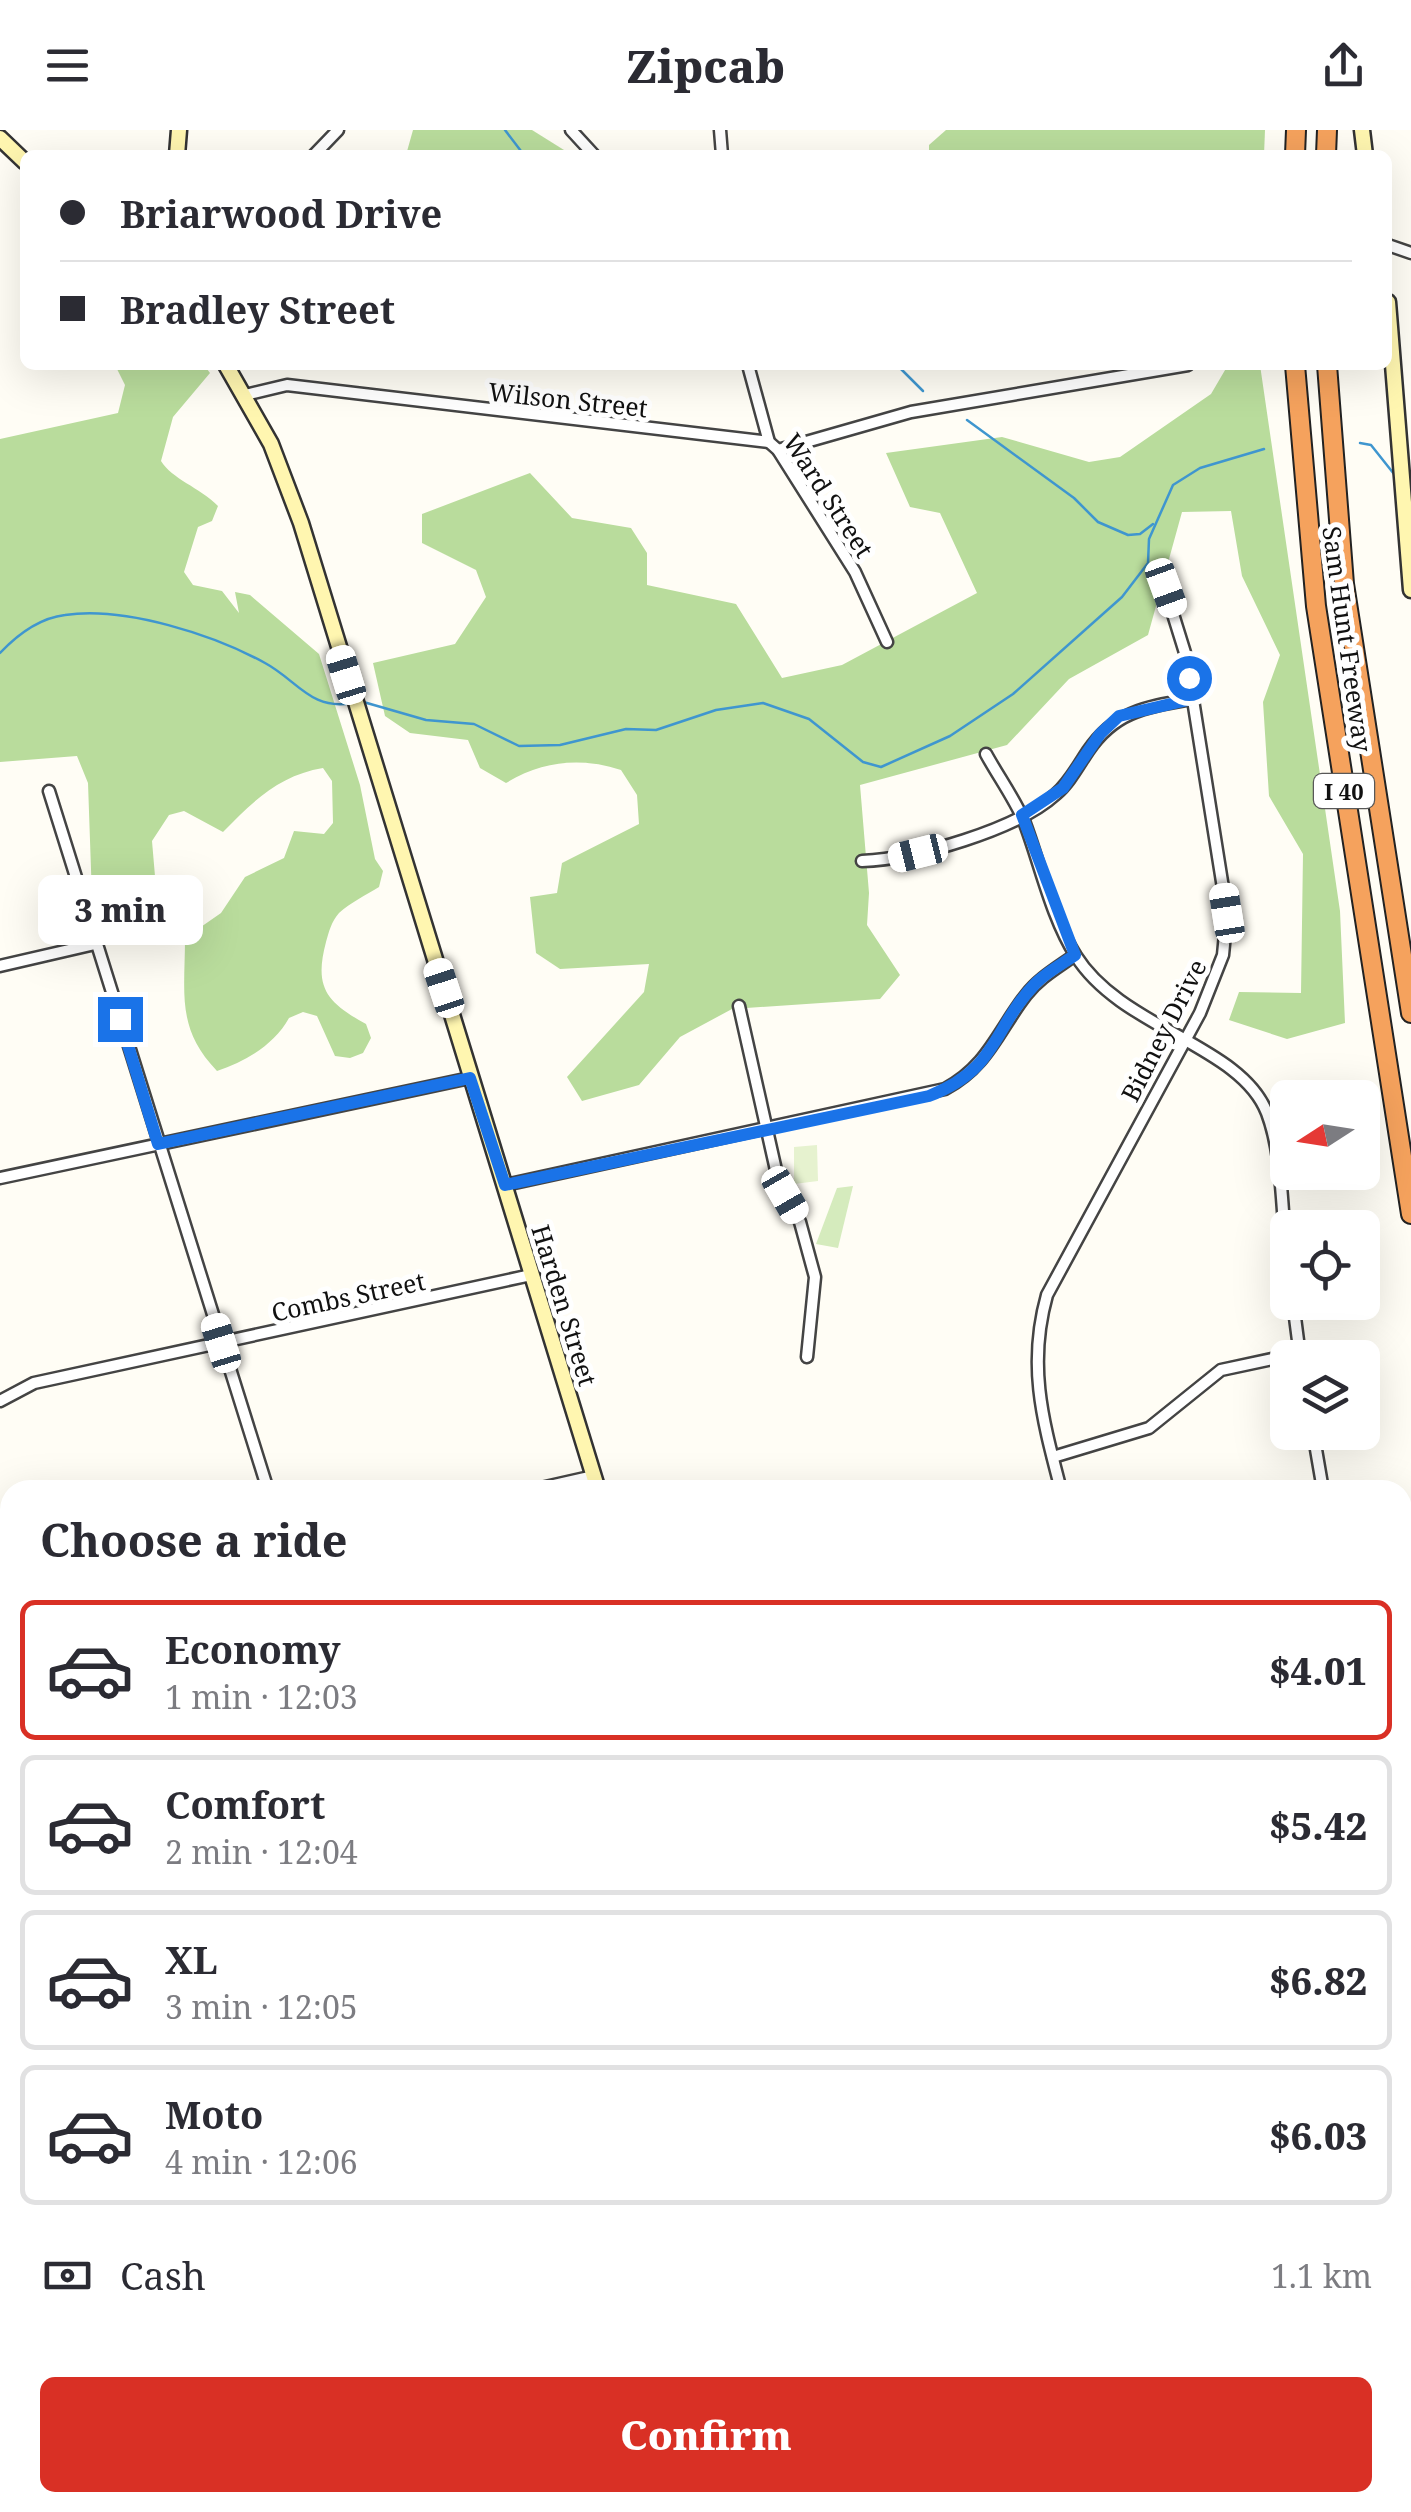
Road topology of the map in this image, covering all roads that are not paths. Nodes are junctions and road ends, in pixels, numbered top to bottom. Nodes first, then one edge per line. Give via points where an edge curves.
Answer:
1 (338, 130) edge
2 (571, 130) edge
3 (0, 138) edge
4 (319, 150) edge
5 (589, 150) edge
6 (20, 157) edge
7 (1392, 352) edge
8 (229, 370) edge
9 (750, 370) edge
10 (1159, 370) edge
11 (1295, 370) edge
12 (1327, 370) edge
13 (245, 395) junction
14 (773, 446) junction
15 (1159, 568) dead end
16 (1411, 590) edge
17 (887, 642) dead end
18 (1192, 699) junction
19 (986, 754) dead end
20 (48, 791) dead end
21 (1022, 815) junction
22 (862, 862) dead end
23 (95, 944) junction
24 (1075, 955) junction
25 (0, 966) edge
26 (740, 1006) dead end
27 (1411, 1013) edge
28 (1182, 1040) junction
29 (470, 1078) junction
30 (766, 1129) junction
31 (158, 1144) junction
32 (0, 1178) edge
33 (505, 1185) junction
34 (1280, 1210) edge
35 (1411, 1214) edge
36 (532, 1275) junction
37 (221, 1343) junction
38 (807, 1358) dead end
39 (1270, 1361) edge
40 (0, 1401) edge
41 (1316, 1450) edge
42 (1052, 1457) junction
43 (265, 1480) edge
44 (595, 1480) edge
45 (1058, 1480) edge
46 (1321, 1480) edge

1 - 4 street
2 - 5 street
3 - 6 main road
7 - 16 main road
8 - 13 main road, Harden Street
9 - 14 street, Ward Street
10 - 14 street, Wilson Street via 912,412
11 - 35 highway, Sam Hunt Freeway / I 40 via 1311,570
12 - 27 highway, Sam Hunt Freeway / I 40 via 1344,584
13 - 14 street, Wilson Street via 287,385
13 - 29 main road, Harden Street via 287,483
14 - 17 street, Ward Street via 855,572
15 - 18 street, Bidney Drive
18 - 21 street via 1119,716 1063,788
18 - 28 street, Bidney Drive via 1228,921 1218,971
19 - 21 street
20 - 23 street
21 - 22 street via 918,853
21 - 24 street
23 - 25 street
23 - 31 street
24 - 28 street via 1109,994
24 - 30 street via 1038,980 992,1052 960,1081 929,1096
26 - 30 street
28 - 34 street via 1240,1074 1267,1112
28 - 42 street, Bidney Drive via 1047,1295 1035,1376
29 - 31 street
29 - 33 main road, Harden Street
30 - 33 street
30 - 38 street via 814,1277
31 - 32 street
31 - 37 street
33 - 36 main road, Harden Street
36 - 37 street, Combs Street
36 - 44 main road, Harden Street
37 - 40 street, Combs Street via 34,1384
37 - 43 street
39 - 42 street via 1221,1370 1149,1428
41 - 46 street
42 - 45 street, Bidney Drive

